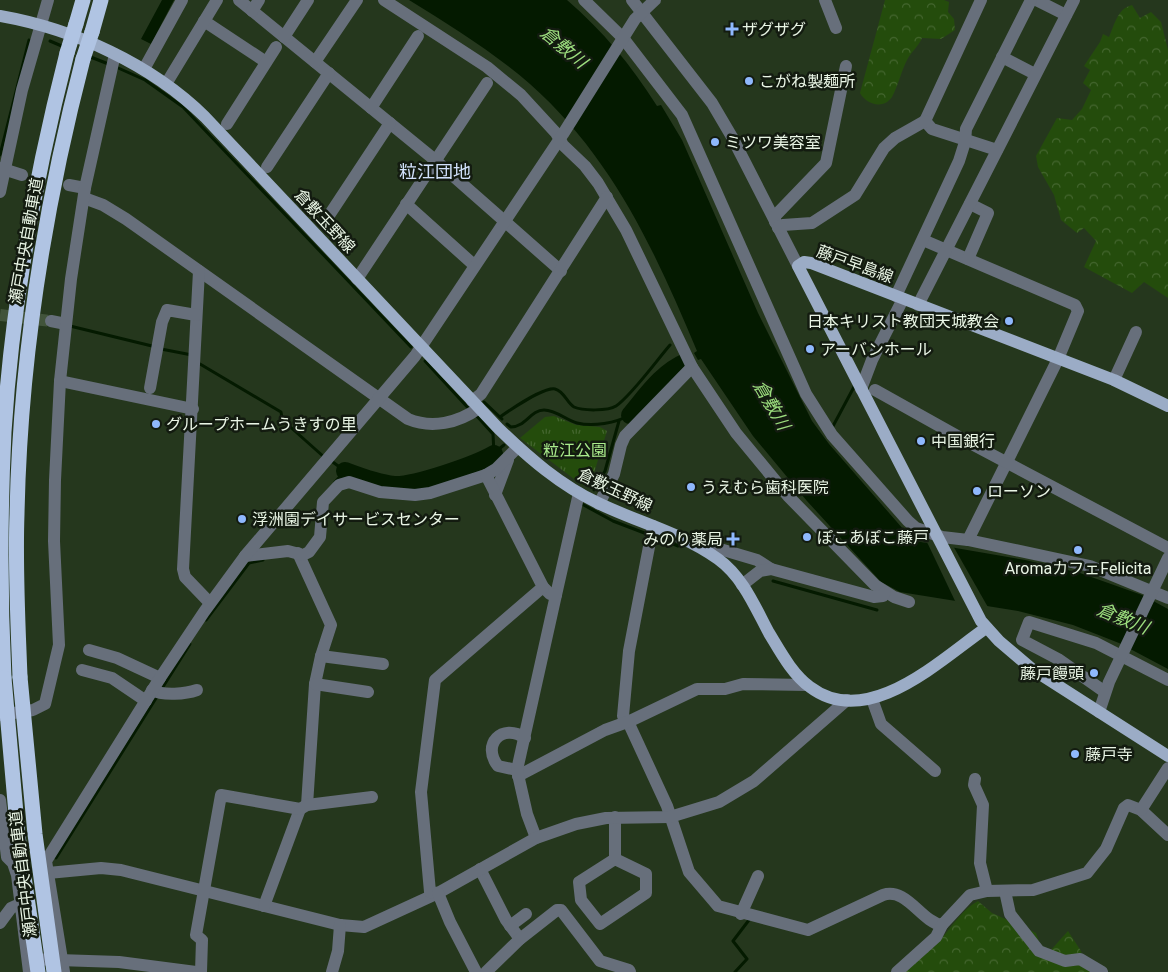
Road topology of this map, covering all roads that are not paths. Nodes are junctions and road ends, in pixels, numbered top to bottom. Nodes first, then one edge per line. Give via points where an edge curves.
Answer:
1 (48, 0) edge
2 (84, 0) edge
3 (101, 0) edge
4 (182, 0) edge
5 (216, 0) edge
6 (239, 0) edge
7 (308, 0) edge
8 (357, 0) edge
9 (384, 0) edge
10 (584, 0) edge
11 (632, 0) edge
12 (655, 0) edge
13 (825, 0) edge
14 (981, 0) edge
15 (1074, 0) edge
16 (1035, 1) edge
17 (256, 5) edge
18 (641, 12) junction
19 (1066, 15) junction
20 (0, 17) edge
21 (204, 21) junction
22 (42, 25) junction
23 (836, 28) dead end
24 (418, 36) dead end
25 (284, 37) junction
26 (621, 41) junction
27 (276, 47) dead end
28 (1005, 58) junction
29 (113, 61) junction
30 (266, 62) junction
31 (315, 62) junction
32 (846, 66) dead end
33 (144, 69) junction
34 (329, 73) junction
35 (1036, 74) junction
36 (486, 83) dead end
37 (166, 84) junction
38 (371, 108) junction
39 (925, 121) junction
40 (390, 123) junction
41 (228, 124) dead end
42 (561, 136) junction
43 (968, 141) junction
44 (997, 150) junction
45 (435, 160) junction
46 (268, 167) dead end
47 (2, 169) edge
48 (22, 175) dead end
49 (69, 185) dead end
50 (0, 192) edge
51 (84, 193) junction
52 (607, 197) junction
53 (406, 204) junction
54 (970, 204) junction
55 (503, 221) junction
56 (324, 223) dead end
57 (777, 225) junction
58 (926, 241) junction
59 (946, 249) junction
60 (968, 259) junction
61 (474, 265) junction
62 (798, 266) junction
63 (199, 271) junction
64 (560, 272) junction
65 (357, 279) junction
66 (899, 298) junction
67 (918, 305) junction
68 (196, 315) junction
69 (51, 322) tunnel mouth
70 (66, 324) junction
71 (1136, 332) dead end
72 (421, 346) junction
73 (1058, 359) junction
74 (692, 367) junction
75 (60, 380) junction
76 (1114, 380) junction
77 (859, 384) junction
78 (150, 388) dead end
79 (875, 390) dead end
80 (380, 398) junction
81 (1168, 406) edge
82 (193, 409) junction
83 (474, 409) junction
84 (514, 451) junction
85 (1006, 462) junction
86 (486, 476) junction
87 (497, 492) junction
88 (577, 499) junction
89 (599, 504) junction
90 (652, 532) junction
91 (937, 537) junction
92 (683, 539) junction
93 (968, 540) junction
94 (1168, 548) edge
95 (298, 553) junction
96 (245, 556) junction
97 (1168, 558) edge
98 (771, 569) junction
99 (742, 584) junction
100 (885, 592) junction
101 (1152, 592) junction
102 (551, 593) junction
103 (1168, 598) edge
104 (909, 602) dead end
105 (210, 603) junction
106 (986, 628) junction
107 (89, 650) dead end
108 (1122, 653) junction
109 (321, 656) junction
110 (383, 664) dead end
111 (82, 670) dead end
112 (160, 678) junction
113 (1168, 680) edge
114 (315, 684) junction
115 (808, 685) junction
116 (197, 690) dead end
117 (368, 692) dead end
118 (1105, 692) junction
119 (154, 694) junction
120 (872, 699) junction
121 (848, 700) junction
122 (1099, 712) junction
123 (0, 715) edge
124 (626, 722) junction
125 (524, 738) junction
126 (1168, 756) edge
127 (1168, 768) edge
128 (935, 771) dead end
129 (517, 773) junction
130 (975, 779) dead end
131 (372, 797) dead end
132 (0, 800) edge
133 (304, 808) junction
134 (1141, 810) junction
135 (615, 817) junction
136 (670, 817) junction
137 (1168, 835) edge
138 (536, 838) junction
139 (4, 856) edge
140 (614, 859) junction
141 (47, 867) junction
142 (480, 869) junction
143 (758, 876) dead end
144 (203, 889) junction
145 (987, 891) junction
146 (1005, 891) junction
147 (438, 893) junction
148 (20, 904) junction
149 (264, 906) junction
150 (742, 912) junction
151 (526, 914) dead end
152 (0, 923) edge
153 (340, 925) junction
154 (942, 925) junction
155 (510, 926) junction
156 (520, 939) junction
157 (28, 959) junction
158 (60, 968) edge
159 (30, 972) edge
160 (38, 972) edge
161 (196, 972) edge
162 (201, 972) edge
163 (332, 972) edge
164 (476, 972) edge
165 (486, 972) edge
166 (630, 972) edge
167 (897, 972) edge
168 (1102, 972) edge

1 - 22 street
2 - 160 highway, 瀬戸中央自動車道, bridge via 67,53 36,186 10,358 0,514 4,678 18,836
3 - 158 highway, 瀬戸中央自動車道, bridge via 83,60 51,198 34,295 26,360 17,515 20,677 36,834
4 - 33 street
5 - 21 street
6 - 17 street
7 - 25 street
8 - 31 street
9 - 42 street via 487,67
10 - 26 street
11 - 18 street
12 - 18 street
13 - 23 street
14 - 39 street
15 - 19 street
16 - 19 street
16 - 28 street
17 - 25 street
18 - 26 street
18 - 57 street via 712,103
19 - 35 street
20 - 22 main road, 倉敷玉野線
21 - 30 street
21 - 37 street
22 - 29 main road, 倉敷玉野線
22 - 47 street
24 - 38 street
25 - 31 street
26 - 42 street
26 - 91 street via 682,115 806,394 825,424 908,521
27 - 30 street
28 - 35 street
28 - 43 street via 966,129
29 - 33 main road, 倉敷玉野線
29 - 51 street
30 - 41 street
31 - 34 street
32 - 57 street via 826,163 776,216
33 - 37 main road, 倉敷玉野線
34 - 38 street
34 - 46 street
35 - 44 street
36 - 45 street
37 - 65 main road, 倉敷玉野線 via 205,117
38 - 40 street
39 - 43 street via 932,129
39 - 57 street via 884,148 855,195 812,223
40 - 45 street
40 - 56 street
42 - 52 street
42 - 55 street
43 - 44 street
43 - 58 street
44 - 54 street
45 - 53 street
45 - 55 street
47 - 48 street
47 - 50 street
49 - 51 street
51 - 63 street via 126,218
51 - 70 street
52 - 64 street
52 - 74 street via 645,266
53 - 61 street
53 - 65 street
54 - 59 street
54 - 60 street via 988,213
55 - 61 street
55 - 64 street
57 - 62 street
58 - 59 street
58 - 66 street
59 - 60 street
59 - 67 street
60 - 73 street via 1075,305 1078,311
61 - 72 street
62 - 66 main road, 藤戸早島線 via 804,262 811,263
62 - 77 main road, 藤戸早島線
63 - 68 street
63 - 80 street
64 - 83 street
65 - 72 main road, 倉敷玉野線
66 - 67 main road, 藤戸早島線
66 - 77 street
67 - 73 main road, 藤戸早島線
68 - 78 street via 167,310
68 - 82 street
69 - 70 street
70 - 75 street
71 - 76 street
72 - 80 street
72 - 83 main road, 倉敷玉野線
73 - 76 main road, 藤戸早島線
73 - 85 street
74 - 89 street via 625,436 614,474
74 - 100 street via 736,433 775,481
75 - 82 street
75 - 123 street via 54,533 59,645 45,704 33,710
76 - 81 main road, 藤戸早島線
77 - 91 main road, 藤戸早島線
79 - 85 street
80 - 83 street via 421,424 437,425
80 - 96 street
82 - 105 street via 183,569 185,577
83 - 84 main road, 倉敷玉野線
84 - 86 street
84 - 87 street
84 - 88 main road, 倉敷玉野線 via 552,476
85 - 93 street
85 - 94 street
86 - 87 street
86 - 95 street via 415,495 380,492 350,482 339,485 323,502 320,537 316,544 303,555
87 - 102 street
88 - 89 main road, 倉敷玉野線
88 - 102 street
89 - 90 main road, 倉敷玉野線
90 - 92 main road, 倉敷玉野線
90 - 124 street via 626,676 623,716
91 - 93 street
91 - 106 main road, 藤戸早島線
92 - 98 street via 757,560
92 - 99 main road, 倉敷玉野線 via 718,559
93 - 101 street via 1090,566
95 - 96 street
95 - 109 street via 331,625
96 - 105 street
97 - 101 street
98 - 99 street via 760,571
98 - 100 street via 874,597 883,596
99 - 115 main road, 倉敷玉野線 via 788,664
100 - 104 street
101 - 103 street
101 - 108 street
102 - 125 street
102 - 147 street via 435,680 421,792 430,892
105 - 112 street
106 - 120 main road, 倉敷玉野線 via 908,684
106 - 122 main road via 1032,668
107 - 112 street via 118,658
108 - 113 street
108 - 118 street
108 - 118 street via 1029,622 1022,640 1058,659
109 - 110 street
109 - 114 street
111 - 119 street
112 - 119 street
114 - 117 street
114 - 133 street
115 - 121 main road, 倉敷玉野線 via 824,696
115 - 124 street via 743,684 697,689
116 - 119 street
118 - 122 street
119 - 141 street
120 - 121 main road, 倉敷玉野線
120 - 128 street via 881,724
121 - 136 street via 754,781 719,802
122 - 126 main road
124 - 129 street
124 - 136 street
125 - 129 street
125 - 129 street via 506,732 493,744 493,758 498,766
127 - 134 street
129 - 138 street via 526,814
130 - 145 street via 974,785 983,805 980,863
131 - 133 street
132 - 139 street
133 - 144 street via 221,795
133 - 149 street
134 - 137 street
134 - 146 street via 1128,805 1124,808 1106,849 1087,873 1033,890
135 - 136 street
135 - 138 street via 576,824
135 - 140 street
136 - 150 street via 689,872 718,906
138 - 142 street
139 - 141 street via 33,856
139 - 148 street via 13,863 17,875
140 - 140 street via 646,874 646,893 600,924 581,900 579,882
141 - 144 street via 121,870
141 - 158 street
142 - 147 street
142 - 155 street
143 - 150 street
144 - 149 street
144 - 162 street via 196,935 202,940
145 - 146 street
145 - 154 street via 963,900
146 - 168 street via 1010,914 1039,951 1065,961 1080,959
147 - 153 street via 364,927
147 - 164 street
148 - 152 street via 11,908
148 - 157 street
149 - 153 street
150 - 154 street via 813,930 888,894 902,897
151 - 155 street
153 - 163 street
154 - 167 street via 936,936
155 - 156 street
156 - 165 street
156 - 166 street via 553,912 561,910 600,961
157 - 158 street
157 - 159 street
158 - 161 street via 119,962

